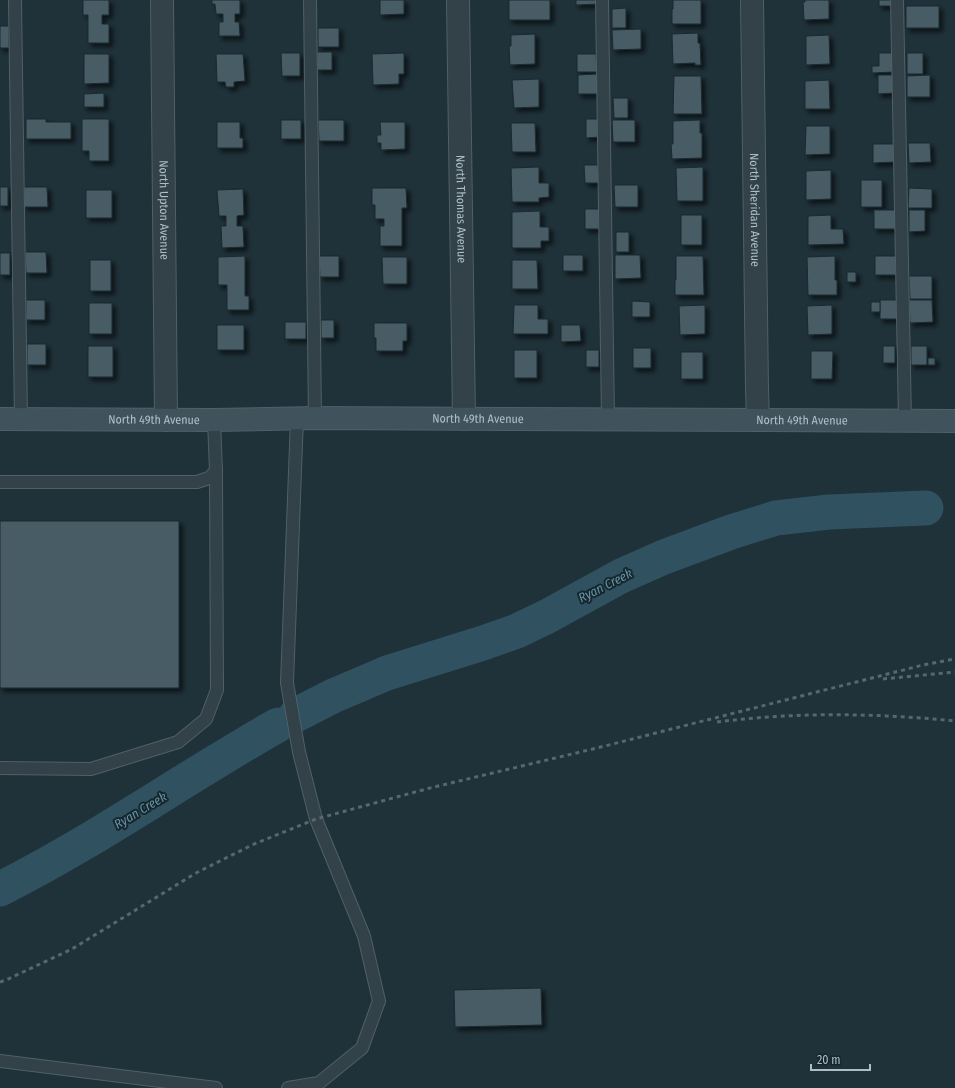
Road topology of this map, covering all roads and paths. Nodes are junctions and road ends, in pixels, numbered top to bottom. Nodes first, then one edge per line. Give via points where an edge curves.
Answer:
1 (15, 0) edge
2 (162, 0) edge
3 (310, 0) edge
4 (458, 0) edge
5 (602, 0) edge
6 (752, 0) edge
7 (897, 0) edge
8 (306, 418) junction
9 (10, 419) edge
10 (464, 419) junction
11 (166, 420) junction
12 (214, 420) junction
13 (608, 420) junction
14 (758, 420) junction
15 (905, 421) junction
16 (955, 421) edge
17 (216, 472) junction
18 (0, 482) edge
19 (0, 768) edge
20 (0, 1062) edge
21 (216, 1088) edge
22 (288, 1088) edge

1 - 9 lane
2 - 11 street, North Upton Avenue
3 - 8 lane
4 - 10 street, North Thomas Avenue
5 - 13 lane
6 - 14 street, North Sheridan Avenue
7 - 15 lane
8 - 10 street, North 49th Avenue
8 - 12 street, North 49th Avenue
8 - 22 lane via 287,683 299,752 316,819 364,936 379,1001 362,1048 319,1083
9 - 11 street, North 49th Avenue
10 - 13 street, North 49th Avenue
11 - 12 street, North 49th Avenue
12 - 17 lane
13 - 14 street, North 49th Avenue
14 - 15 street, North 49th Avenue
15 - 16 street, North 49th Avenue
17 - 18 lane via 198,482
17 - 19 lane via 216,690 206,719 178,742 91,769
20 - 21 lane

